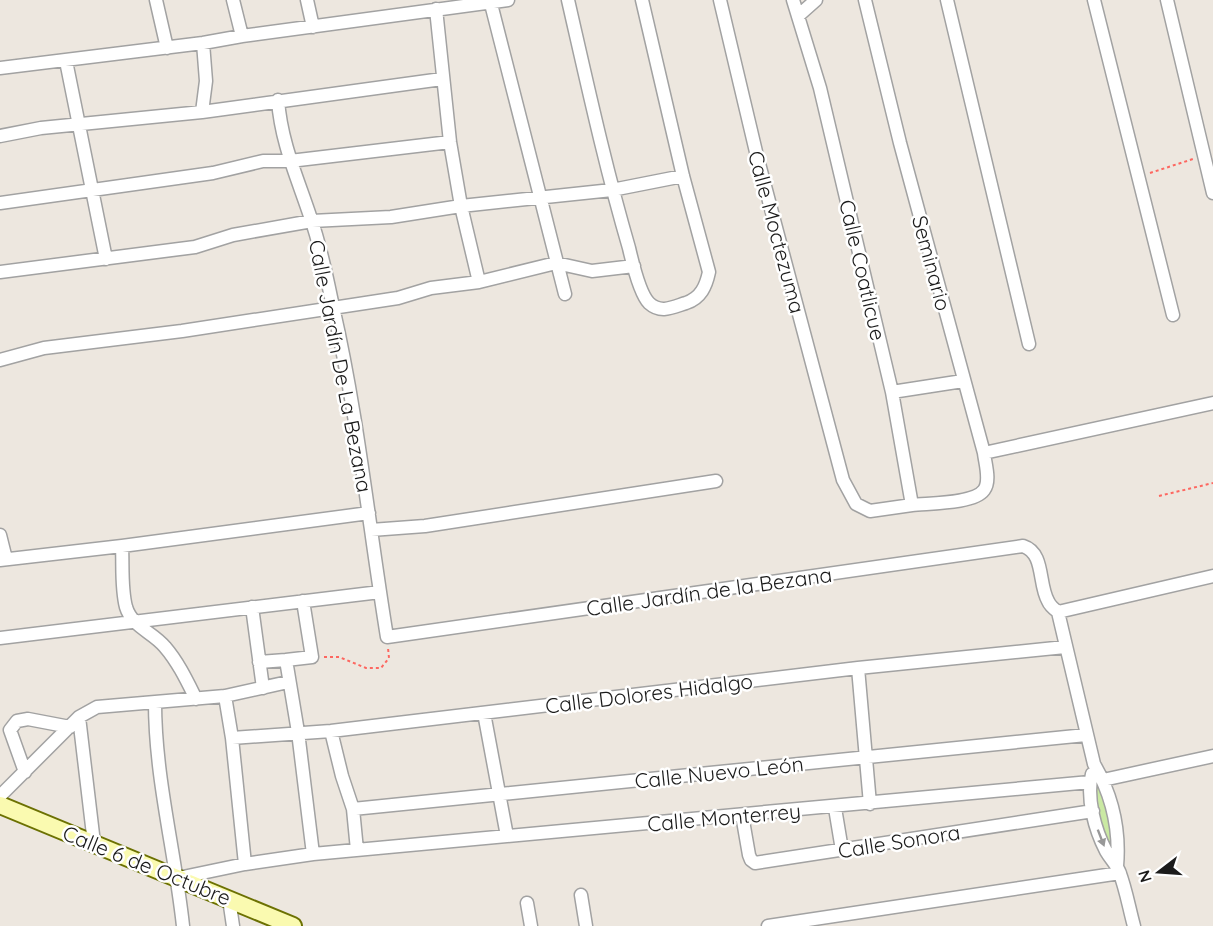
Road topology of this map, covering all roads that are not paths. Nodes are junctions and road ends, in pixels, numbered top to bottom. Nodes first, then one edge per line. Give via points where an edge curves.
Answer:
1 (156, 0) edge
2 (233, 0) edge
3 (307, 0) edge
4 (508, 0) edge
5 (568, 0) edge
6 (642, 0) edge
7 (720, 0) edge
8 (793, 0) edge
9 (816, 0) edge
10 (865, 0) edge
11 (947, 0) edge
12 (1094, 0) edge
13 (1167, 0) edge
14 (490, 2) edge
15 (460, 3) edge
16 (418, 6) edge
17 (436, 9) junction
18 (798, 16) junction
19 (313, 27) junction
20 (242, 36) junction
21 (203, 43) junction
22 (167, 48) junction
23 (66, 61) junction
24 (0, 68) edge
25 (442, 79) junction
26 (278, 100) junction
27 (202, 112) junction
28 (79, 124) junction
29 (0, 136) edge
30 (450, 142) junction
31 (290, 161) junction
32 (683, 176) junction
33 (93, 190) junction
34 (612, 190) junction
35 (1213, 192) edge
36 (540, 198) junction
37 (0, 203) edge
38 (461, 206) junction
39 (312, 221) junction
40 (106, 259) junction
41 (556, 263) junction
42 (634, 266) junction
43 (0, 272) edge
44 (478, 282) junction
45 (565, 294) dead end
46 (334, 308) junction
47 (1173, 315) dead end
48 (1029, 344) dead end
49 (0, 360) edge
50 (963, 381) junction
51 (892, 392) junction
52 (1213, 404) edge
53 (984, 453) junction
54 (716, 481) dead end
55 (912, 505) junction
56 (369, 513) junction
57 (371, 530) junction
58 (0, 535) edge
59 (122, 546) junction
60 (3, 559) edge
61 (1213, 576) edge
62 (380, 592) junction
63 (303, 601) junction
64 (252, 607) junction
65 (1058, 612) junction
66 (134, 622) junction
67 (387, 637) joint
68 (0, 638) edge
69 (1065, 647) junction
70 (286, 660) junction
71 (260, 662) junction
72 (858, 668) junction
73 (288, 682) junction
74 (263, 688) junction
75 (225, 696) junction
76 (196, 699) junction
77 (155, 702) junction
78 (484, 713) junction
79 (79, 717) junction
80 (70, 727) junction
81 (331, 731) junction
82 (298, 732) junction
83 (1086, 735) junction
84 (232, 738) junction
85 (867, 756) junction
86 (1213, 756) edge
87 (1094, 764) junction
88 (25, 772) junction
89 (1103, 780) junction
90 (1090, 782) junction
91 (500, 795) junction
92 (0, 796) edge
93 (870, 804) junction
94 (0, 805) edge
95 (835, 808) junction
96 (353, 809) junction
97 (1093, 811) junction
98 (742, 815) junction
99 (507, 836) junction
100 (94, 843) junction
101 (357, 850) junction
102 (842, 850) junction
103 (313, 854) junction
104 (244, 864) junction
105 (1119, 870) junction
106 (178, 878) junction
107 (581, 894) dead end
108 (229, 899) junction
109 (527, 903) dead end
110 (290, 925) edge
111 (183, 926) edge
112 (232, 926) edge
113 (531, 926) edge
114 (586, 926) edge
115 (768, 926) edge
116 (1134, 926) edge

1 - 22 street
2 - 20 street
3 - 19 street
4 - 14 street
5 - 34 street
6 - 32 street
7 - 55 street, Calle Moctezuma via 843,480 856,504 870,511
8 - 18 street, Calle Coatlicue
9 - 18 street
10 - 50 street, Seminario
11 - 48 street
12 - 47 street
13 - 35 street
14 - 15 street
14 - 36 street
15 - 17 street
16 - 17 street
16 - 19 street
17 - 25 street
18 - 51 street, Calle Coatlicue via 820,88
19 - 20 street
20 - 21 street
21 - 22 street
21 - 27 street via 206,81
22 - 23 street
23 - 24 street
23 - 28 street
25 - 26 street
25 - 30 street
26 - 27 street
26 - 31 street, Calle Jardín De La Bezana
27 - 28 street
28 - 29 street
28 - 33 street
30 - 31 street
30 - 38 street
31 - 33 street via 263,161 213,173
31 - 39 street, Calle Jardín De La Bezana
32 - 34 street
32 - 42 street via 709,272 706,285 694,300 666,310 656,309 646,301
33 - 37 street
33 - 40 street
34 - 36 street
34 - 42 street
36 - 38 street
36 - 41 street
38 - 39 street via 391,217
38 - 44 street
39 - 40 street via 233,235 195,247
39 - 46 street, Calle Jardín De La Bezana
40 - 43 street
41 - 42 street via 592,271
41 - 44 street
41 - 45 street
44 - 46 street
46 - 49 street via 182,332 44,348
46 - 56 street, Calle Jardín De La Bezana
50 - 51 street
50 - 53 street, Seminario
51 - 55 street, Calle Coatlicue
52 - 53 street
53 - 55 street, Seminario via 984,490 951,502
54 - 57 street via 425,526
56 - 57 street, Calle Jardín De La Bezana
56 - 59 street
57 - 62 street, Calle Jardín De La Bezana
58 - 60 street
59 - 60 street
59 - 66 street via 124,594
61 - 65 street
62 - 63 street
62 - 67 street, Calle Jardín De La Bezana
63 - 64 street
63 - 70 street via 312,657
64 - 66 street
64 - 71 street
65 - 67 street, Calle Jardín de la Bezana via 1047,600 1036,554 1023,546
65 - 69 street
66 - 68 street
66 - 76 street via 164,645
69 - 72 street, Calle Dolores Hidalgo
69 - 83 street
70 - 71 street
70 - 73 street
71 - 74 street
72 - 78 street, Calle Dolores Hidalgo
72 - 85 street
73 - 74 street
73 - 82 street
74 - 75 street
75 - 76 street
75 - 84 street
76 - 77 street
77 - 79 street via 97,707
77 - 106 street via 161,786
78 - 81 street, Calle Dolores Hidalgo
78 - 91 street
79 - 80 street
79 - 100 street
80 - 88 street
80 - 88 street via 28,719 17,721 10,730
81 - 82 street, Calle Dolores Hidalgo
81 - 96 street
82 - 84 street, Calle Dolores Hidalgo
82 - 103 street
83 - 85 street, Calle Nuevo León
83 - 87 street
84 - 104 street
85 - 91 street, Calle Nuevo León
85 - 93 street
86 - 89 street
87 - 89 street
87 - 90 street
88 - 92 street
89 - 105 street via 1117,833
90 - 93 street, Calle Monterrey
90 - 97 street
91 - 96 street, Calle Nuevo León
91 - 99 street
93 - 95 street, Calle Monterrey
94 - 100 street, Calle 6 de Octubre
95 - 98 street, Calle Monterrey
95 - 102 street
96 - 101 street
97 - 102 street, Calle Sonora
97 -> 105 street via 1098,833
98 - 99 street, Calle Monterrey
98 - 102 street, Calle Sonora via 749,855 755,862
99 - 101 street, Calle Monterrey
100 - 106 street, Calle 6 de Octubre
101 - 103 street, Calle Monterrey
103 - 104 street, Calle Monterrey
104 - 106 street, Calle Monterrey
105 - 115 street
105 - 116 street
106 - 108 street, Calle 6 de Octubre
106 - 111 street
107 - 114 street
108 - 110 street, Calle 6 de Octubre
108 - 112 street
109 - 113 street

